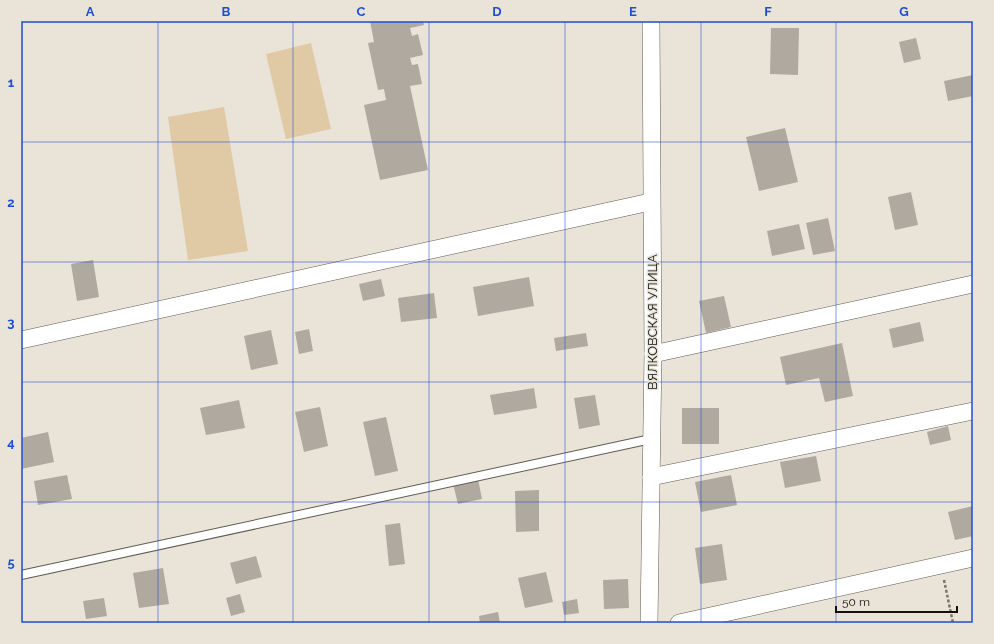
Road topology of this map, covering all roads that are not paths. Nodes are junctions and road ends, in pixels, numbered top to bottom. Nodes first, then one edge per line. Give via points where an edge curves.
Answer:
1 (651, 21) edge
2 (650, 202) junction
3 (973, 284) edge
4 (21, 340) edge
5 (653, 354) junction
6 (973, 411) edge
7 (651, 439) junction
8 (651, 477) junction
9 (973, 558) edge
10 (21, 575) edge
11 (649, 623) edge
12 (679, 623) edge

1 - 2 street, ВЯЛКОВСКАЯ УЛИЦА
2 - 4 street
2 - 5 street, ВЯЛКОВСКАЯ УЛИЦА
3 - 5 street
5 - 7 street, ВЯЛКОВСКАЯ УЛИЦА
6 - 8 street
7 - 8 street, ВЯЛКОВСКАЯ УЛИЦА
7 - 10 lane
8 - 11 street, ВЯЛКОВСКАЯ УЛИЦА
9 - 12 street

